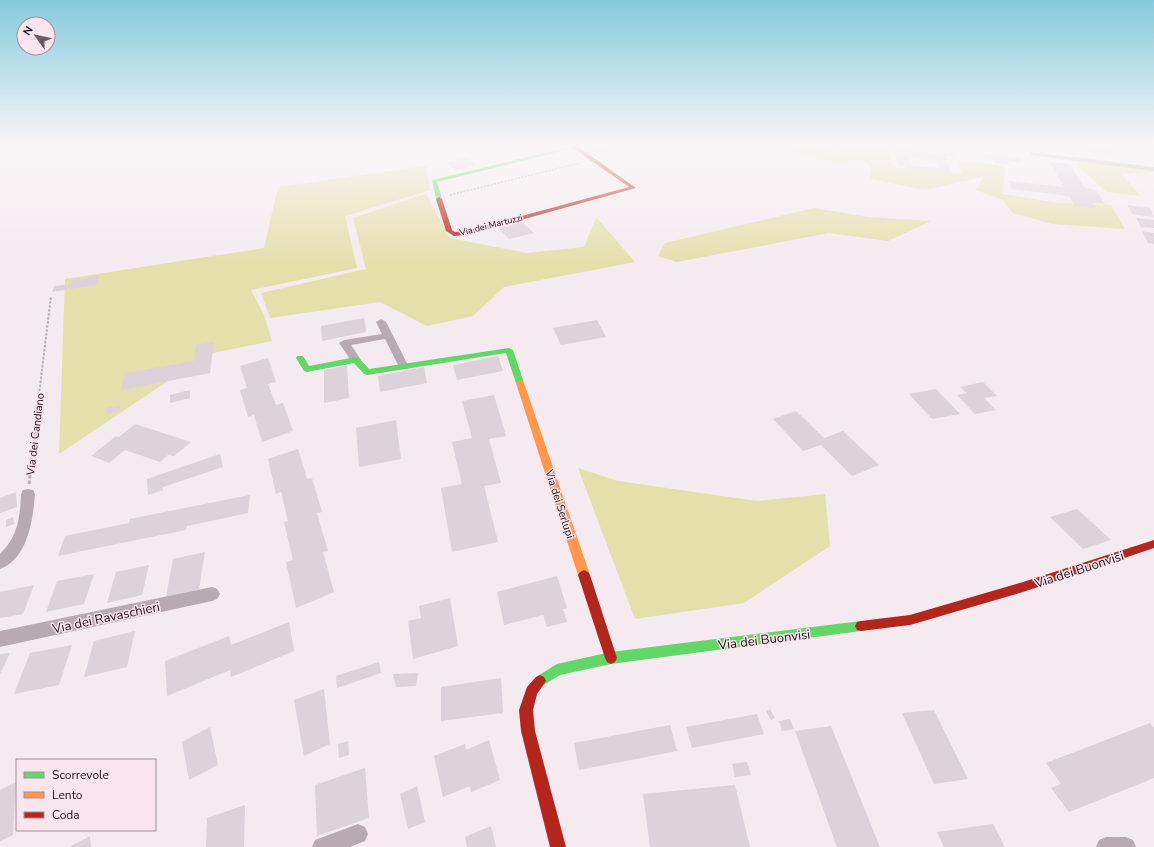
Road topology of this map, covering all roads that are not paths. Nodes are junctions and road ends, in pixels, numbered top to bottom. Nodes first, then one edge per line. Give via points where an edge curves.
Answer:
1 (435, 186) edge
2 (629, 186) edge
3 (381, 322) dead end
4 (387, 336) junction
5 (300, 358) dead end
6 (356, 360) junction
7 (404, 367) junction
8 (28, 494) road end
9 (1154, 544) edge
10 (0, 563) edge
11 (212, 594) dead end
12 (0, 639) edge
13 (611, 658) junction
14 (358, 834) dead end
15 (322, 847) edge
16 (558, 847) edge
17 (1106, 847) edge
18 (1126, 847) edge

1 - 2 street, Via dei Martuzzi via 450,231 457,234 633,188
3 - 4 street
4 - 6 street via 344,343
4 - 7 street
5 - 6 street via 307,369
6 - 7 street via 367,372
7 - 13 street, Via dei Serlupi via 509,350
8 - 10 street via 24,531 14,549
9 - 13 street, Via dei Buonvisi via 1024,587 910,620
11 - 12 street, Via dei Ravaschieri
13 - 16 street, Via dei Buonvisi via 557,670 538,682 528,702 528,731
14 - 15 street
17 - 18 street

